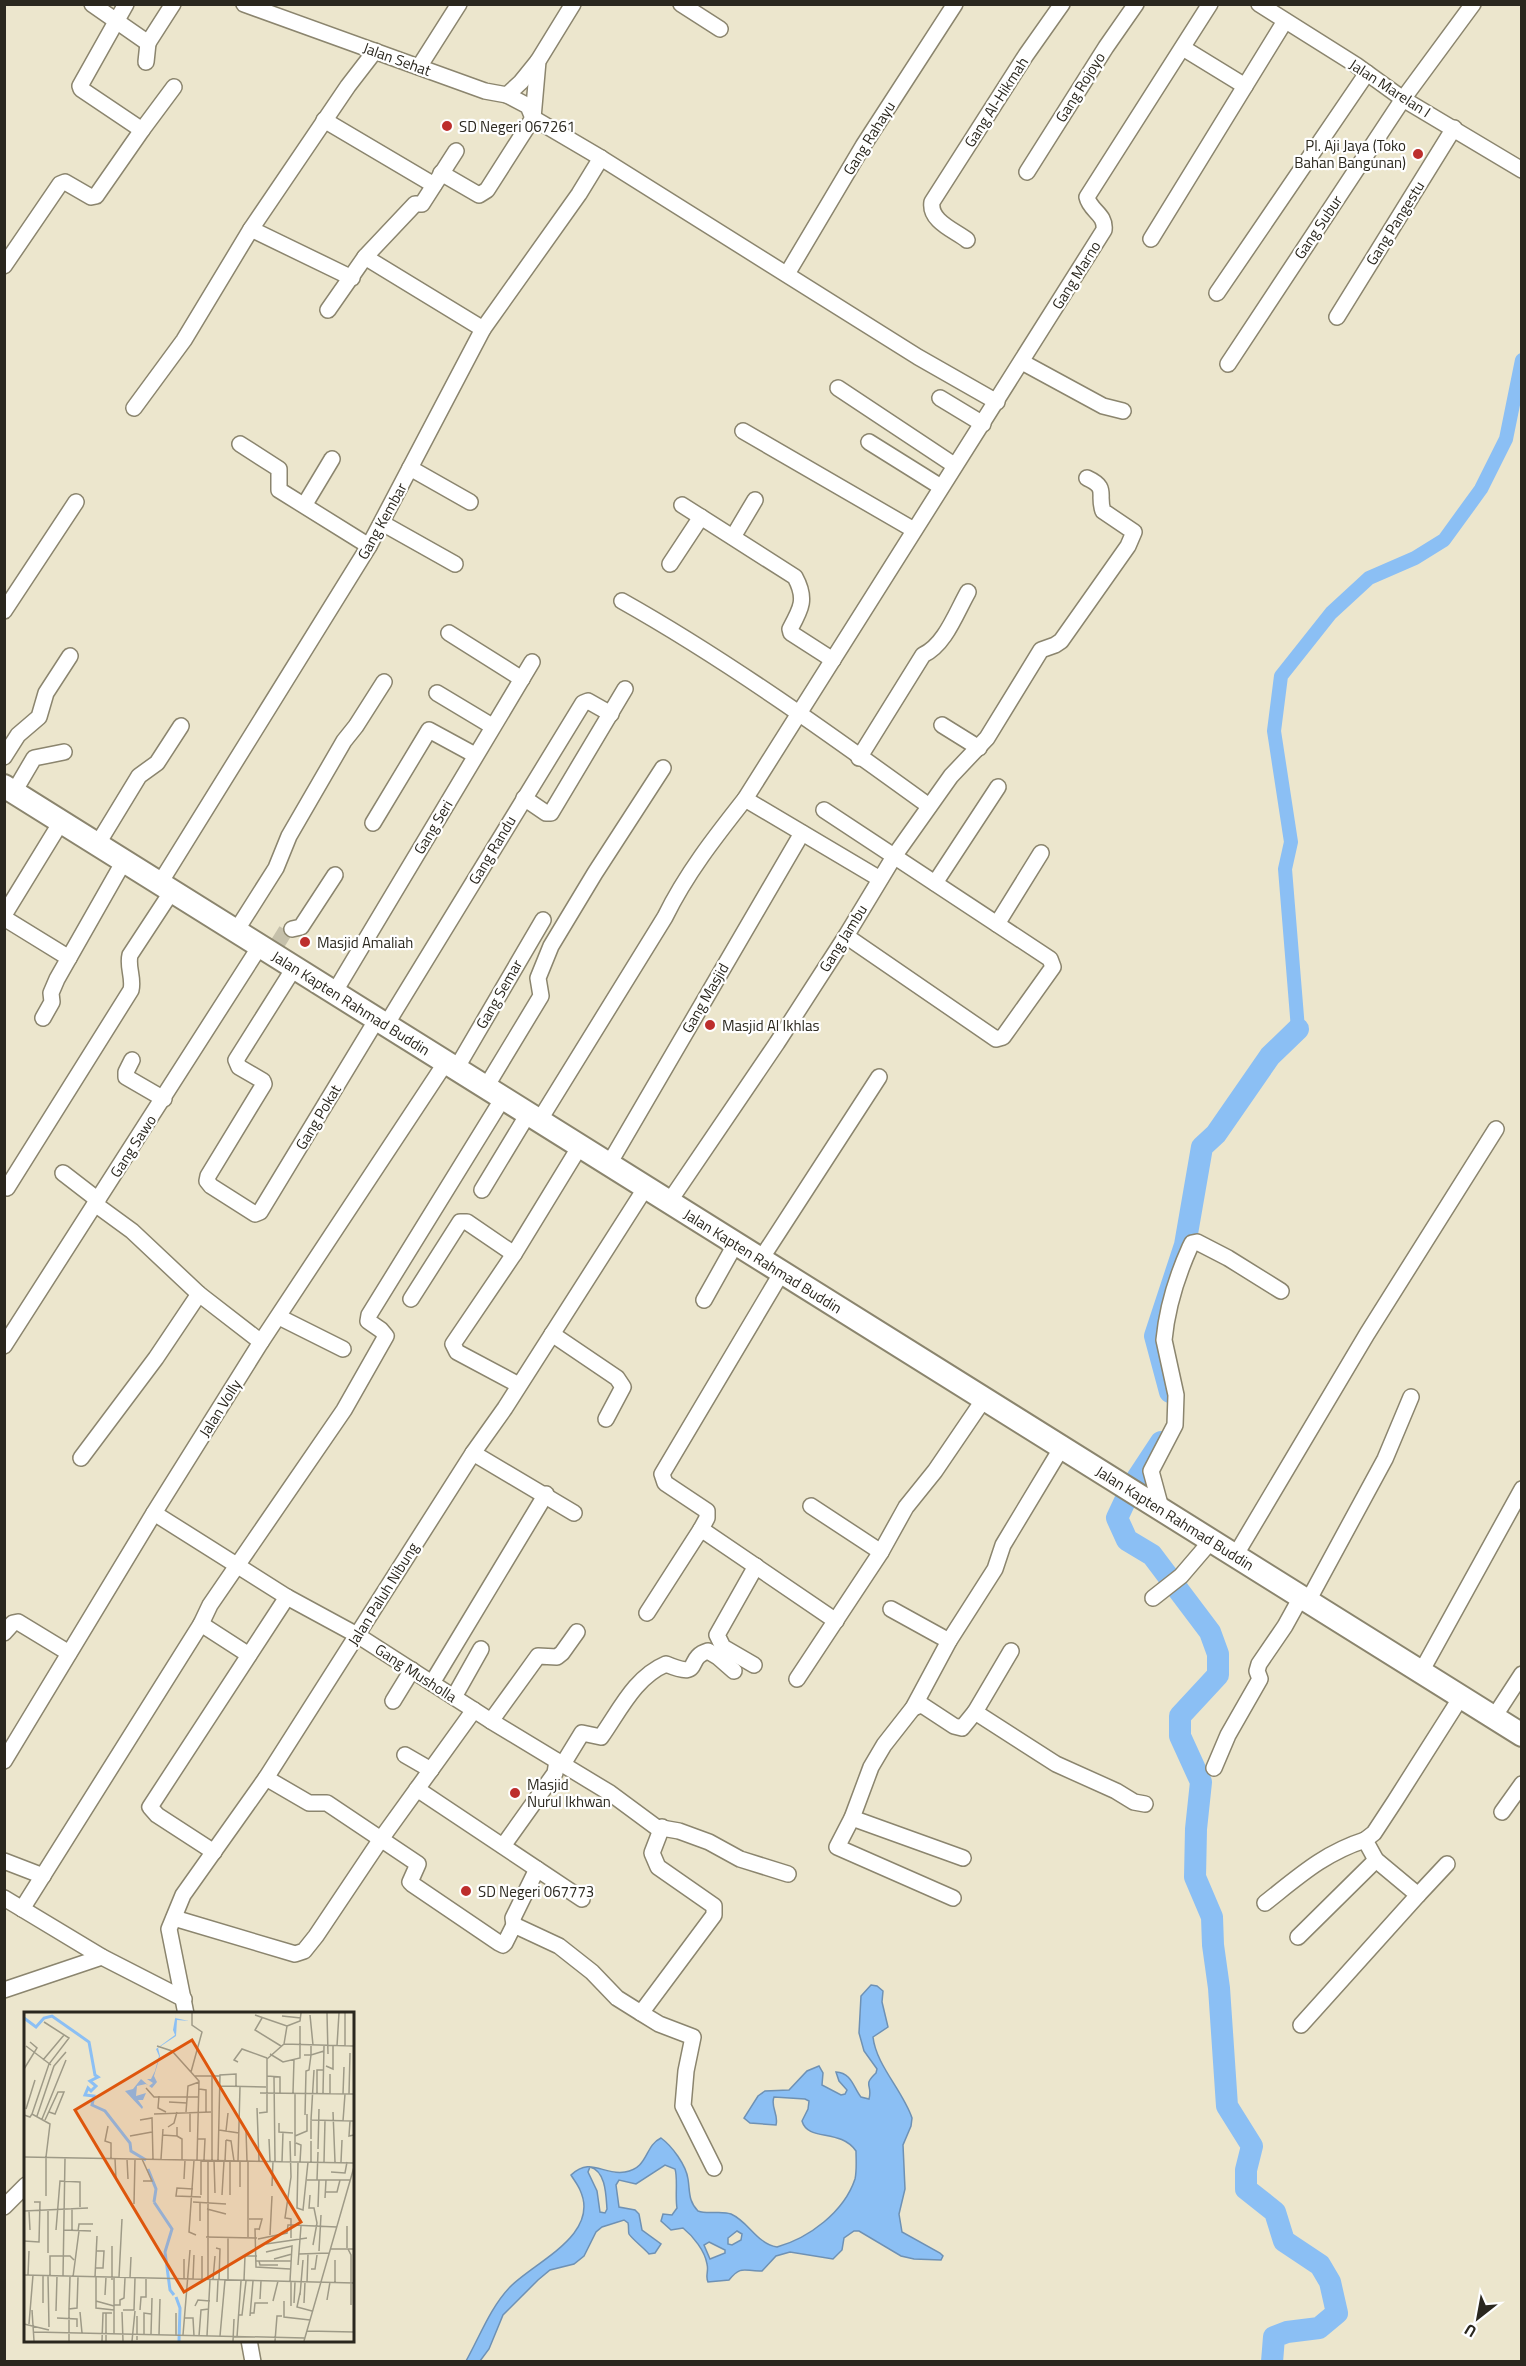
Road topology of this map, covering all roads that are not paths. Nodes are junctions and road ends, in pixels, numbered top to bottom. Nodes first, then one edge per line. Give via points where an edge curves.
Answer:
1 (92, 4) edge
2 (126, 4) edge
3 (173, 4) edge
4 (244, 4) edge
5 (459, 4) edge
6 (573, 4) edge
7 (681, 4) edge
8 (955, 4) edge
9 (1062, 4) edge
10 (1136, 4) edge
11 (1210, 4) edge
12 (1259, 4) edge
13 (1473, 4) edge
14 (116, 21) junction
15 (1285, 21) junction
16 (720, 29) dead end
17 (148, 43) junction
18 (1183, 48) junction
19 (375, 51) junction
20 (538, 61) junction
21 (146, 62) dead end
22 (419, 67) junction
23 (1367, 73) junction
24 (1245, 86) junction
25 (174, 87) dead end
26 (507, 95) junction
27 (1403, 99) junction
28 (533, 118) junction
29 (324, 120) junction
30 (1454, 128) junction
31 (142, 130) junction
32 (456, 151) dead end
33 (601, 158) junction
34 (1521, 170) edge
35 (1027, 172) dead end
36 (437, 179) junction
37 (251, 229) junction
38 (1151, 239) dead end
39 (967, 240) dead end
40 (365, 257) junction
41 (4, 266) edge
42 (787, 274) junction
43 (352, 278) junction
44 (1217, 293) dead end
45 (328, 310) dead end
46 (1337, 317) dead end
47 (483, 329) junction
48 (1022, 362) junction
49 (1228, 364) dead end
50 (838, 388) dead end
51 (940, 398) dead end
52 (997, 402) junction
53 (134, 408) dead end
54 (1123, 411) dead end
55 (983, 424) junction
56 (743, 431) dead end
57 (869, 442) dead end
58 (240, 444) dead end
59 (332, 459) dead end
60 (954, 465) junction
61 (410, 468) junction
62 (1087, 478) dead end
63 (941, 487) junction
64 (755, 500) dead end
65 (76, 502) dead end
66 (470, 502) dead end
67 (305, 504) junction
68 (682, 505) dead end
69 (701, 517) junction
70 (382, 523) junction
71 (914, 530) junction
72 (733, 537) junction
73 (369, 546) junction
74 (455, 564) dead end
75 (670, 564) dead end
76 (968, 592) dead end
77 (622, 601) dead end
78 (4, 610) edge
79 (449, 633) dead end
80 (70, 656) dead end
81 (833, 660) junction
82 (532, 662) dead end
83 (522, 679) junction
84 (384, 682) dead end
85 (625, 690) dead end
86 (437, 693) dead end
87 (611, 714) junction
88 (800, 714) junction
89 (942, 725) dead end
90 (181, 726) dead end
91 (492, 726) junction
92 (979, 748) junction
93 (64, 752) dead end
94 (475, 755) junction
95 (4, 757) edge
96 (859, 758) junction
97 (663, 768) dead end
98 (998, 787) dead end
99 (9, 789) edge
100 (524, 798) junction
101 (745, 799) junction
102 (928, 806) junction
103 (824, 810) dead end
104 (61, 822) junction
105 (373, 823) dead end
106 (802, 833) junction
107 (98, 845) junction
108 (1041, 853) dead end
109 (895, 855) junction
110 (124, 861) junction
111 (335, 875) dead end
112 (880, 879) junction
113 (935, 883) junction
114 (166, 887) junction
115 (4, 917) edge
116 (543, 920) dead end
117 (997, 924) junction
118 (292, 929) tunnel mouth
119 (236, 931) junction
120 (846, 936) junction
121 (270, 948) junction
122 (69, 958) junction
123 (294, 968) junction
124 (334, 993) junction
125 (43, 1018) dead end
126 (381, 1022) junction
127 (132, 1060) dead end
128 (451, 1065) junction
129 (879, 1077) dead end
130 (494, 1093) junction
131 (164, 1099) junction
132 (534, 1117) junction
133 (1496, 1129) dead end
134 (580, 1146) junction
135 (609, 1164) junction
136 (63, 1173) dead end
137 (646, 1187) junction
138 (7, 1188) dead end
139 (482, 1190) dead end
140 (96, 1202) junction
141 (669, 1202) junction
142 (736, 1243) junction
143 (514, 1254) junction
144 (761, 1259) junction
145 (782, 1272) junction
146 (1281, 1291) dead end
147 (199, 1294) junction
148 (411, 1299) dead end
149 (704, 1300) dead end
150 (279, 1317) junction
151 (552, 1334) junction
152 (261, 1342) junction
153 (4, 1346) edge
154 (343, 1349) dead end
155 (518, 1388) junction
156 (1411, 1396) dead end
157 (984, 1399) junction
158 (606, 1419) dead end
159 (1062, 1447) junction
160 (473, 1453) junction
161 (81, 1458) dead end
162 (1521, 1489) edge
163 (546, 1494) junction
164 (811, 1506) dead end
165 (1161, 1508) junction
166 (154, 1513) junction
167 (574, 1513) dead end
168 (701, 1529) junction
169 (1211, 1541) junction
170 (881, 1552) junction
171 (1235, 1556) junction
172 (238, 1565) junction
173 (756, 1566) junction
174 (287, 1597) junction
175 (1154, 1598) dead end
176 (1304, 1599) junction
177 (891, 1609) dead end
178 (647, 1613) dead end
179 (836, 1621) junction
180 (201, 1624) junction
181 (577, 1632) dead end
182 (4, 1633) edge
183 (357, 1635) junction
184 (949, 1641) junction
185 (481, 1649) dead end
186 (1011, 1652) dead end
187 (69, 1653) junction
188 (249, 1655) junction
189 (754, 1665) dead end
190 (412, 1670) junction
191 (734, 1671) dead end
192 (1421, 1672) junction
193 (1521, 1674) edge
194 (797, 1679) dead end
195 (432, 1683) junction
196 (454, 1697) junction
197 (1461, 1697) junction
198 (393, 1701) dead end
199 (912, 1708) junction
200 (474, 1710) junction
201 (975, 1712) junction
202 (1494, 1717) junction
203 (491, 1721) junction
204 (1521, 1735) edge
205 (405, 1755) dead end
206 (5, 1761) edge
207 (560, 1763) junction
208 (1214, 1768) dead end
209 (430, 1770) junction
210 (266, 1778) junction
211 (1521, 1784) edge
212 (417, 1789) junction
213 (1145, 1803) dead end
214 (1502, 1812) dead end
215 (852, 1818) junction
216 (654, 1824) junction
217 (381, 1839) junction
218 (1365, 1840) junction
219 (503, 1846) junction
220 (214, 1852) junction
221 (963, 1858) dead end
222 (1376, 1860) junction
223 (4, 1861) edge
224 (1447, 1864) dead end
225 (537, 1869) junction
226 (784, 1873) dead end
227 (43, 1876) junction
228 (1418, 1895) junction
229 (4, 1898) edge
230 (953, 1898) dead end
231 (582, 1899) dead end
232 (1265, 1903) dead end
233 (22, 1909) junction
234 (174, 1918) junction
235 (514, 1924) junction
236 (1298, 1937) dead end
237 (102, 1957) junction
238 (4, 1990) edge
239 (185, 2006) edge
240 (640, 2013) junction
241 (1301, 2025) dead end
242 (714, 2168) dead end
243 (24, 2187) edge
244 (4, 2208) edge
245 (249, 2342) edge
246 (253, 2361) edge

1 - 14 street
2 - 14 street
3 - 17 street
4 - 19 street, Jalan Sehat
5 - 22 street
6 - 20 street
7 - 16 street
8 - 42 street, Gang Rahayu via 863,146
9 - 39 street, Gang Al-Hikmah via 932,202 936,218
10 - 35 street, Gang Rojoyo
11 - 18 street, Gang Marno
12 - 15 street, Jalan Marelan I
13 - 27 street, Gang Subur
14 - 17 street
14 - 31 street via 80,86
15 - 23 street, Jalan Marelan I
15 - 24 street
17 - 21 street
18 - 24 street
18 - 48 street, Gang Marno via 1087,197 1104,219 1104,230
19 - 22 street, Jalan Sehat
19 - 29 street
20 - 26 street
20 - 28 street
22 - 26 street, Jalan Sehat via 485,92
23 - 27 street, Jalan Marelan I
23 - 44 street
24 - 38 street
25 - 31 street
26 - 28 street via 528,106
27 - 30 street, Jalan Marelan I
27 - 49 street, Gang Subur
28 - 33 street
28 - 36 street via 483,194
29 - 36 street
29 - 37 street
30 - 34 street, Jalan Marelan I
30 - 46 street, Gang Pangestu
31 - 41 street via 96,196 65,182 60,184
32 - 36 street
33 - 42 street
33 - 47 street, Gang Kembar
36 - 40 street via 422,204 415,204
37 - 43 street
37 - 53 street via 184,340
40 - 43 street
40 - 47 street
42 - 52 street
43 - 45 street
47 - 61 street, Gang Kembar
48 - 52 street, Gang Marno
48 - 54 street via 1103,406
50 - 60 street
51 - 55 street
52 - 55 street, Gang Marno
55 - 60 street, Gang Marno
56 - 71 street
57 - 63 street
58 - 67 street via 279,469 278,489
59 - 67 street
60 - 63 street, Gang Marno
61 - 66 street
61 - 70 street, Gang Kembar
62 - 92 street, Gang Jambu via 1102,489 1103,511 1132,529 1133,536 1061,641 1041,651
63 - 71 street, Gang Marno
64 - 72 street
65 - 78 street
67 - 73 street
68 - 69 street
69 - 72 street
69 - 75 street
70 - 73 street, Gang Kembar
70 - 74 street
71 - 81 street, Gang Marno
72 - 81 street via 795,578 802,594 802,607 791,633
73 - 114 street, Gang Kembar
76 - 96 street via 945,633 933,651 923,655
77 - 88 street
79 - 83 street
80 - 95 street via 46,693 39,717 18,735
81 - 88 street, Gang Marno
82 - 83 street, Gang Seri
83 - 91 street, Gang Seri
84 - 119 street via 344,741 289,836 276,868
85 - 87 street
86 - 91 street
87 - 100 street, Gang Randu via 588,701 583,703
87 - 100 street via 551,813
88 - 96 street
88 - 101 street, Gang Marno
89 - 92 street
90 - 107 street via 156,763 139,776
91 - 94 street, Gang Seri
92 - 102 street, Gang Jambu
93 - 99 street via 34,758
94 - 105 street via 429,730
94 - 124 street, Gang Seri
96 - 102 street
97 - 130 street via 551,946 538,978 541,996
98 - 113 street
99 - 104 main road, Jalan Kapten Rahmad Buddin
100 - 126 street, Gang Randu
101 - 106 street
101 - 132 street, Gang Marno via 694,865 665,917
102 - 109 street, Gang Jambu
103 - 109 street
104 - 107 main road, Jalan Kapten Rahmad Buddin
104 - 115 street
106 - 112 street
106 - 135 street, Gang Masjid
107 - 110 main road, Jalan Kapten Rahmad Buddin
108 - 117 street
109 - 112 street, Gang Jambu
109 - 113 street
110 - 114 main road, Jalan Kapten Rahmad Buddin
110 - 122 street
111 - 118 street via 301,927
112 - 120 street, Gang Jambu
113 - 117 street
114 - 119 main road, Jalan Kapten Rahmad Buddin
114 - 138 street, Gang Kembar via 130,955 131,990
115 - 122 street
116 - 128 street, Gang Semar
117 - 120 street via 1050,959 1053,967 1003,1037 996,1039
119 - 121 main road, Jalan Kapten Rahmad Buddin
120 - 141 street, Gang Jambu
121 - 123 main road, Jalan Kapten Rahmad Buddin
121 - 131 street, Gang Sawo
122 - 125 street via 53,987 52,1002
123 - 124 main road, Jalan Kapten Rahmad Buddin
123 - 126 street, Gang Pokat via 236,1060 238,1067 264,1084 207,1178 211,1186 255,1214
124 - 126 main road, Jalan Kapten Rahmad Buddin
126 - 128 main road, Jalan Kapten Rahmad Buddin
127 - 131 street via 126,1077
128 - 130 main road, Jalan Kapten Rahmad Buddin
128 - 150 street, Jalan Volly
129 - 144 street
130 - 132 main road, Jalan Kapten Rahmad Buddin
130 - 172 street via 369,1315 368,1321 386,1335 381,1348 344,1410
131 - 140 street, Gang Sawo
132 - 134 main road, Jalan Kapten Rahmad Buddin
132 - 139 street, Gang Marno
133 - 171 street via 1367,1334
134 - 135 main road, Jalan Kapten Rahmad Buddin
134 - 143 street
135 - 137 main road, Jalan Kapten Rahmad Buddin
136 - 140 street
137 - 141 main road, Jalan Kapten Rahmad Buddin
137 - 151 street, Jalan Paluh Nibung
140 - 147 street
140 - 153 street, Gang Sawo
141 - 142 main road, Jalan Kapten Rahmad Buddin
142 - 144 main road, Jalan Kapten Rahmad Buddin
142 - 149 street
143 - 148 street via 467,1222 460,1222
143 - 155 street via 453,1344 458,1352
144 - 145 main road, Jalan Kapten Rahmad Buddin
145 - 157 main road, Jalan Kapten Rahmad Buddin
145 - 168 street via 662,1474 665,1483 707,1511
146 - 165 street via 1228,1258 1192,1243 1170,1306 1164,1340 1176,1405 1174,1429 1151,1471
147 - 152 street
147 - 161 street
150 - 152 street, Jalan Volly
150 - 154 street
151 - 155 street, Jalan Paluh Nibung
151 - 158 street via 617,1378 623,1387
152 - 166 street, Jalan Volly
155 - 160 street, Jalan Paluh Nibung
156 - 176 street via 1385,1459
157 - 159 main road, Jalan Kapten Rahmad Buddin
157 - 170 street via 906,1507
159 - 165 main road, Jalan Kapten Rahmad Buddin
159 - 184 street via 1003,1545 986,1585
160 - 163 street
160 - 183 street, Jalan Paluh Nibung
162 - 192 street
163 - 167 street
163 - 195 street
164 - 170 street
165 - 169 main road, Jalan Kapten Rahmad Buddin
166 - 172 street, Gang Musholla
166 - 187 street, Jalan Volly
168 - 173 street
168 - 178 street
169 - 171 main road, Jalan Kapten Rahmad Buddin
169 - 175 street via 1181,1576
170 - 179 street
171 - 176 main road, Jalan Kapten Rahmad Buddin
172 - 174 street, Gang Musholla
172 - 180 street
173 - 179 street
173 - 189 street via 717,1635 723,1647
174 - 183 street, Gang Musholla
174 - 188 street
176 - 192 main road, Jalan Kapten Rahmad Buddin
176 - 208 street via 1259,1664 1260,1679
177 - 184 street
179 - 194 street
180 - 188 street
180 - 227 street
181 - 203 street via 556,1657 538,1656
182 - 187 street via 18,1622
183 - 190 street, Gang Musholla
183 - 210 street, Jalan Paluh Nibung
184 - 199 street
185 - 196 street
186 - 201 street
187 - 206 street, Jalan Volly
188 - 220 street via 150,1807
190 - 195 street, Gang Musholla
190 - 198 street
191 - 207 street via 708,1652 688,1670 666,1664 654,1669 640,1680 601,1737 582,1733
192 - 197 main road, Jalan Kapten Rahmad Buddin
193 - 202 street
195 - 196 street, Gang Musholla
196 - 200 street, Gang Musholla
197 - 202 main road, Jalan Kapten Rahmad Buddin
197 - 218 street via 1374,1833
199 - 201 street via 922,1705 962,1728
199 - 215 street via 872,1767
200 - 203 street, Gang Musholla
200 - 209 street
201 - 213 street via 1056,1764 1134,1802
202 - 204 main road, Jalan Kapten Rahmad Buddin
203 - 207 street, Gang Musholla
205 - 209 street
207 - 216 street, Gang Musholla
207 - 219 street
209 - 212 street
210 - 217 street via 309,1803 327,1803
210 - 220 street, Jalan Paluh Nibung
211 - 214 street
212 - 217 street
212 - 219 street
215 - 221 street
215 - 230 street via 837,1847
216 - 226 street
216 - 240 street via 652,1853 658,1866 714,1906 715,1911
217 - 234 street via 304,1951 295,1954
217 - 235 street via 418,1864 412,1884 502,1945
218 - 222 street
218 - 232 street via 1326,1857
219 - 225 street
220 - 234 street, Jalan Paluh Nibung via 183,1895
222 - 228 street
222 - 236 street
223 - 227 street
224 - 228 street
225 - 231 street
225 - 235 street via 513,1918
227 - 233 street
228 - 241 street
229 - 233 street
233 - 237 street
234 - 239 street, Jalan Paluh Nibung via 169,1929
235 - 240 street via 559,1946 617,1998
237 - 238 street
237 - 239 street
240 - 242 street via 693,2037 683,2106
243 - 244 street
245 - 246 street

